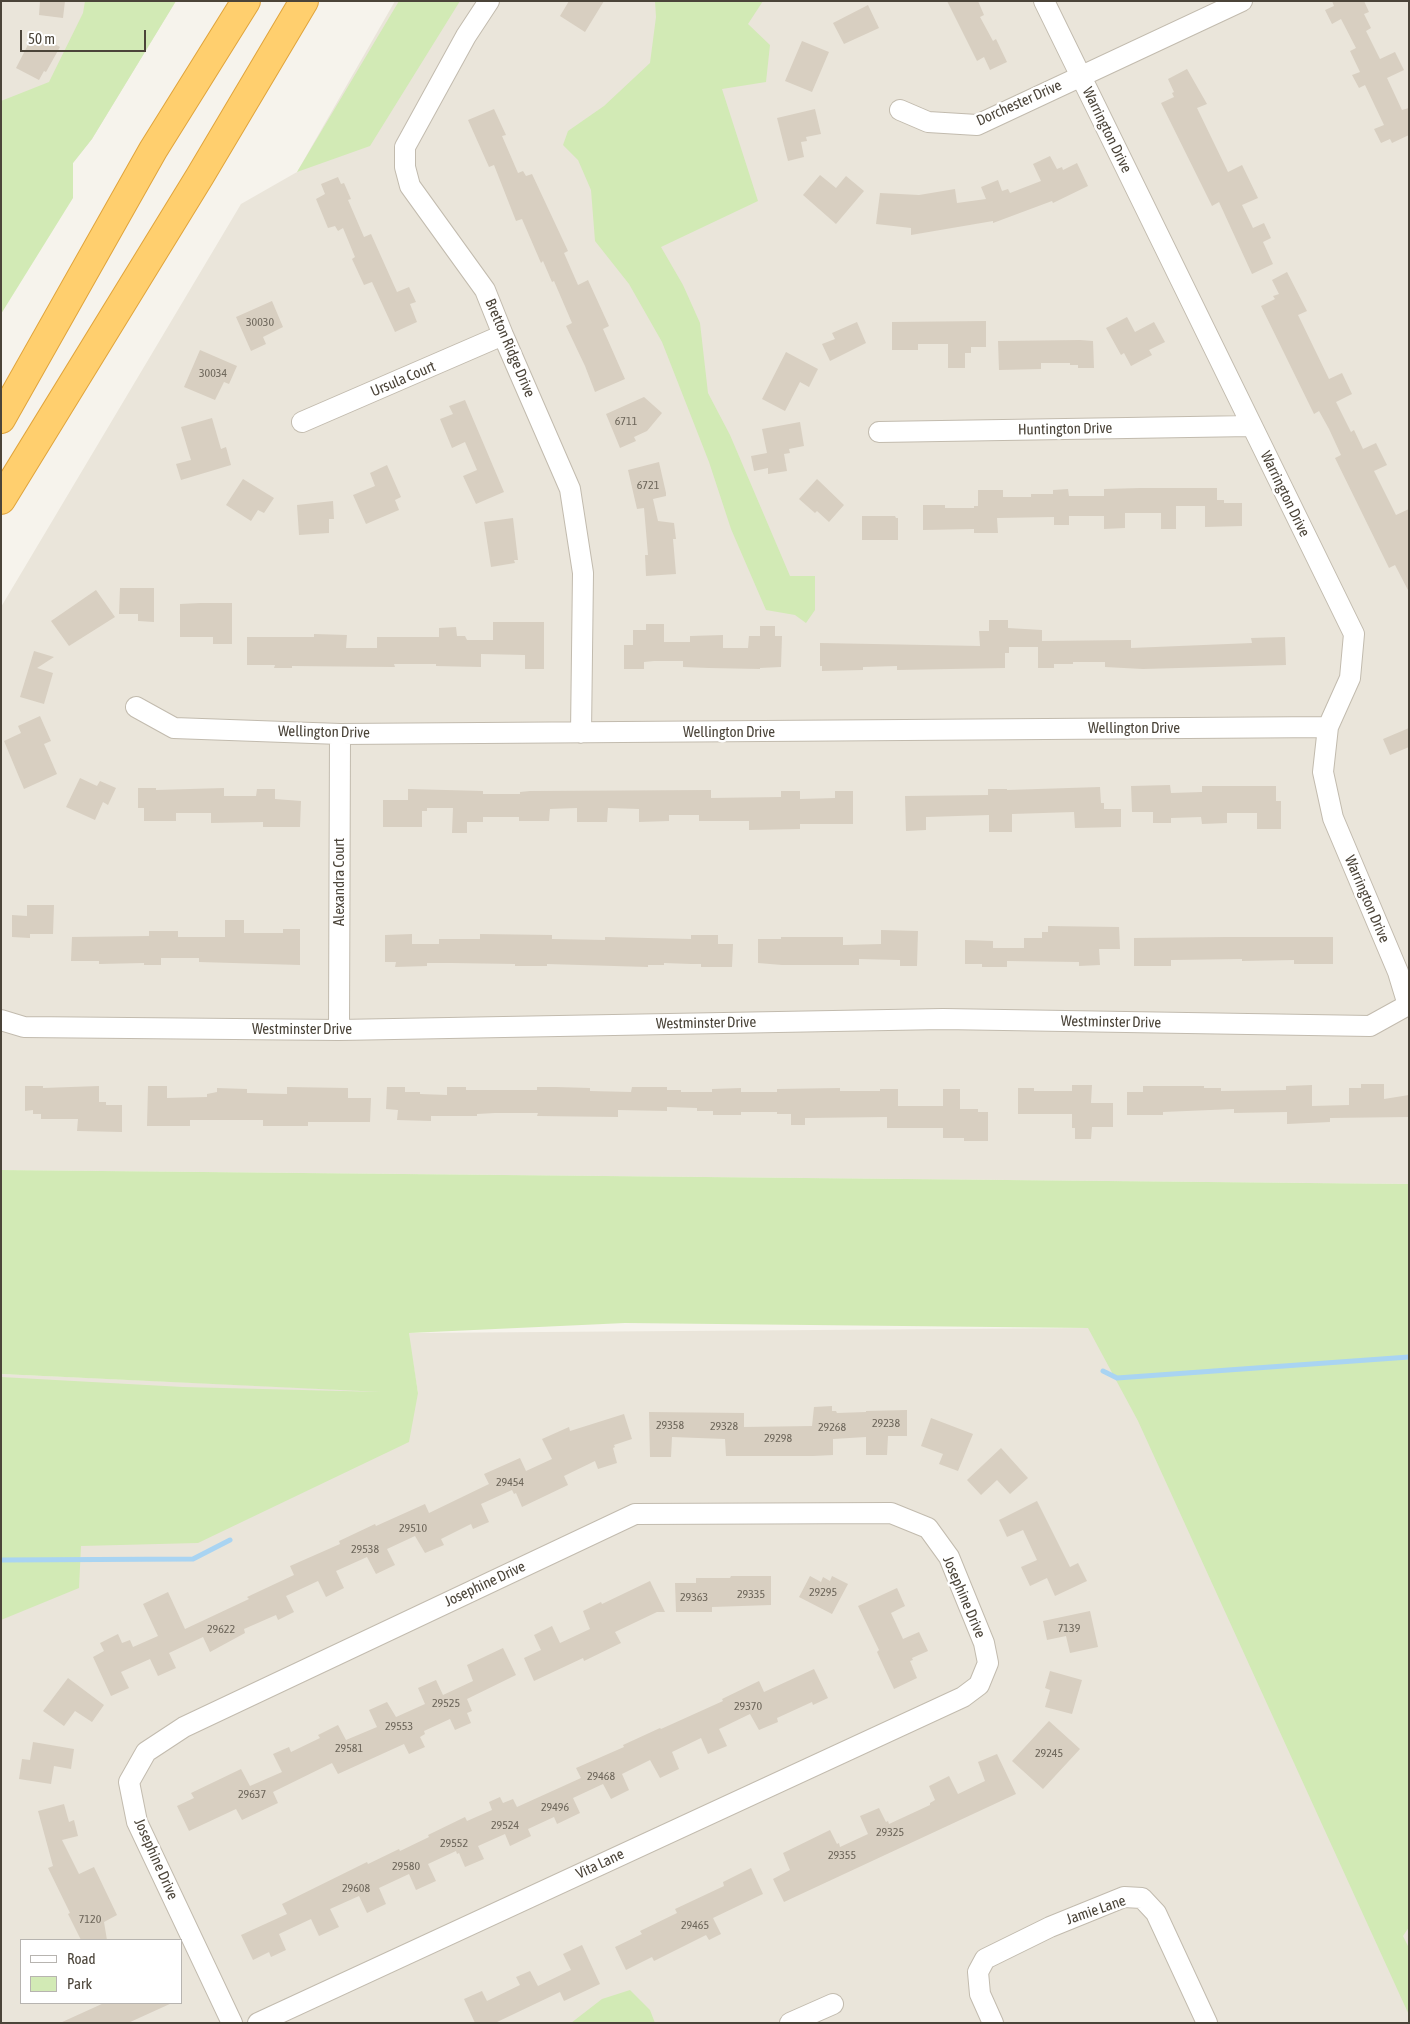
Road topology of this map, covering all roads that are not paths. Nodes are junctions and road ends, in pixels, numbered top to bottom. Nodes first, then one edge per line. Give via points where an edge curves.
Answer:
1 (246, 1) edge
2 (304, 1) edge
3 (488, 1) edge
4 (1044, 1) edge
5 (1242, 1) edge
6 (1080, 76) junction
7 (900, 110) dead end
8 (503, 336) junction
9 (1, 419) edge
10 (302, 422) dead end
11 (1251, 426) junction
12 (879, 432) dead end
13 (1, 500) edge
14 (136, 707) dead end
15 (1328, 727) junction
16 (581, 733) junction
17 (340, 734) junction
18 (1408, 1005) edge
19 (1, 1020) edge
20 (339, 1030) junction
21 (943, 1706) joint
22 (833, 2004) dead end
23 (232, 2023) edge
24 (258, 2023) edge
25 (790, 2023) edge
26 (993, 2023) edge
27 (1207, 2023) edge

1 - 9 highway via 153,150
2 - 13 highway
3 - 8 street, Bretton Ridge Drive via 405,147 405,168 410,186 485,290
4 - 6 street, Warrington Drive
5 - 6 street, Dorchester Drive
6 - 7 street, Dorchester Drive via 977,125 928,122
6 - 11 street, Warrington Drive
8 - 10 street, Ursula Court
8 - 16 street, Bretton Ridge Drive via 570,489 583,573
11 - 12 street, Huntington Drive
11 - 15 street, Warrington Drive via 1354,634 1350,678
14 - 17 street, Wellington Drive via 174,728
15 - 16 street, Wellington Drive
15 - 18 street, Warrington Drive via 1323,772 1333,818 1398,972
16 - 17 street, Wellington Drive
17 - 20 street, Alexandra Court
18 - 20 street, Westminster Drive via 1370,1026 943,1019
19 - 20 street, Westminster Drive via 24,1027
21 - 23 street, Josephine Drive via 979,1685 988,1663 984,1643 949,1557 928,1528 891,1513 635,1514 184,1727 146,1752 129,1782 137,1822
21 - 24 street, Vita Lane
22 - 25 street
26 - 27 street, Jamie Lane via 980,1994 978,1972 985,1959 1050,1927 1124,1897 1142,1898 1156,1913

